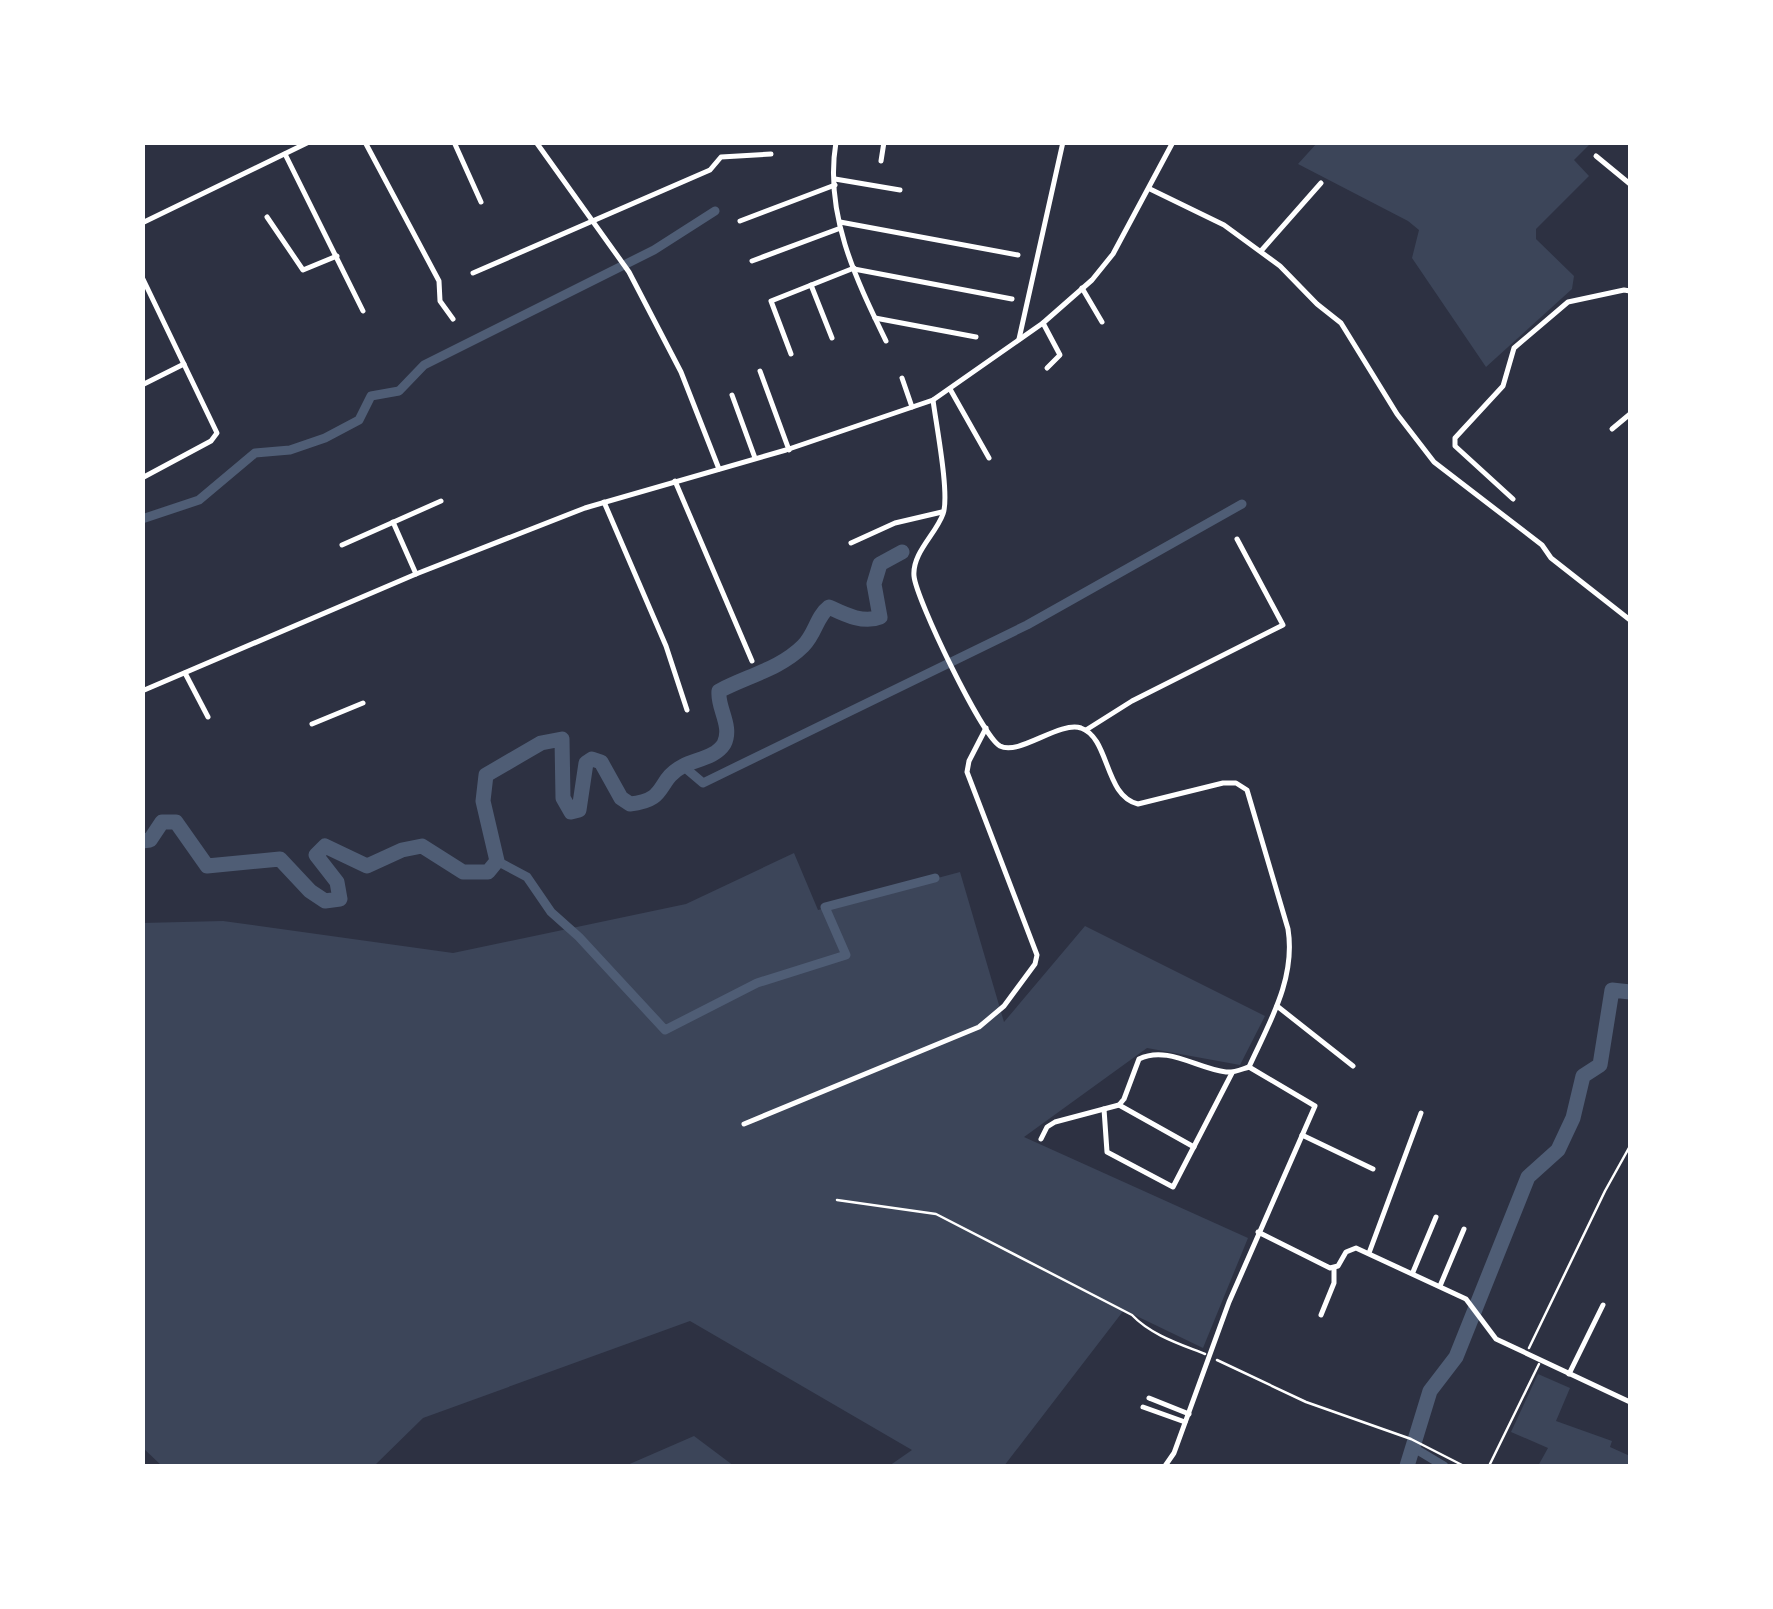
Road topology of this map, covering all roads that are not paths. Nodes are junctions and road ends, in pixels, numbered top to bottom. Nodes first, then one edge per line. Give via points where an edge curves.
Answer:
1 (365, 142) edge
2 (454, 142) edge
3 (536, 142) edge
4 (836, 142) edge
5 (884, 142) edge
6 (1063, 142) edge
7 (1173, 142) edge
8 (304, 144) edge
9 (286, 154) junction
10 (772, 154) dead end
11 (1596, 156) dead end
12 (882, 161) dead end
13 (835, 182) junction
14 (1321, 183) dead end
15 (1630, 184) edge
16 (900, 190) dead end
17 (1150, 190) junction
18 (481, 202) dead end
19 (268, 217) dead end
20 (590, 220) junction
21 (740, 220) dead end
22 (142, 223) edge
23 (838, 225) junction
24 (1261, 251) junction
25 (1018, 255) dead end
26 (336, 256) junction
27 (752, 261) dead end
28 (854, 269) junction
29 (473, 273) dead end
30 (142, 277) edge
31 (811, 285) junction
32 (1082, 288) junction
33 (1630, 291) edge
34 (1012, 299) dead end
35 (363, 311) dead end
36 (453, 318) dead end
37 (875, 318) junction
38 (1102, 322) dead end
39 (1042, 323) junction
40 (976, 336) dead end
41 (832, 338) dead end
42 (1019, 339) junction
43 (886, 341) dead end
44 (791, 354) dead end
45 (184, 364) junction
46 (1048, 368) dead end
47 (760, 371) dead end
48 (902, 378) dead end
49 (142, 384) edge
50 (950, 388) junction
51 (732, 395) dead end
52 (934, 400) junction
53 (912, 407) junction
54 (1630, 414) edge
55 (1612, 429) dead end
56 (789, 450) junction
57 (755, 458) junction
58 (989, 458) dead end
59 (719, 468) junction
60 (142, 478) edge
61 (675, 481) junction
62 (1513, 499) dead end
63 (442, 501) dead end
64 (604, 502) junction
65 (944, 511) junction
66 (393, 522) junction
67 (1237, 539) dead end
68 (851, 543) dead end
69 (342, 545) dead end
70 (416, 574) junction
71 (1630, 620) edge
72 (752, 661) dead end
73 (185, 673) junction
74 (142, 691) edge
75 (363, 703) dead end
76 (687, 710) dead end
77 (208, 717) dead end
78 (312, 724) dead end
79 (986, 728) junction
80 (1086, 730) junction
81 (1277, 1006) junction
82 (1353, 1066) dead end
83 (1249, 1067) junction
84 (1233, 1072) junction
85 (1119, 1105) junction
86 (1104, 1109) junction
87 (1421, 1113) dead end
88 (744, 1124) dead end
89 (1302, 1135) junction
90 (1040, 1139) dead end
91 (1194, 1147) junction
92 (1373, 1169) dead end
93 (1436, 1217) dead end
94 (1464, 1229) dead end
95 (1258, 1232) junction
96 (1368, 1253) junction
97 (1334, 1268) junction
98 (1413, 1272) junction
99 (1440, 1286) junction
100 (1603, 1305) dead end
101 (1321, 1315) dead end
102 (1569, 1374) junction
103 (1150, 1398) dead end
104 (1630, 1402) edge
105 (1143, 1406) dead end
106 (1189, 1414) junction
107 (1186, 1422) junction
108 (1165, 1466) edge

1 - 36 street
2 - 18 street
3 - 20 street
4 - 13 street
5 - 12 street
6 - 42 street
7 - 17 street
8 - 9 street
9 - 22 street
9 - 26 street
10 - 20 street via 721,157 710,170
11 - 15 street
13 - 16 street
13 - 21 street
13 - 23 street
14 - 24 street
17 - 24 street
17 - 32 street via 1113,254
19 - 26 street via 303,270
20 - 29 street
20 - 59 street via 629,272 681,372
23 - 25 street
23 - 27 street
23 - 28 street
24 - 71 street via 1341,323 1434,462
26 - 35 street
28 - 31 street
28 - 34 street
28 - 37 street
30 - 45 street
31 - 41 street
31 - 44 street via 770,304
32 - 38 street
32 - 39 street
33 - 62 street via 1562,307 1514,348 1502,386 1456,438 1458,450
37 - 40 street
37 - 43 street
39 - 42 street
39 - 46 street via 1060,355
42 - 50 street
45 - 49 street
45 - 60 street via 218,433
47 - 56 street
48 - 53 street
50 - 52 street
50 - 58 street
51 - 57 street
52 - 53 street
52 - 65 street
53 - 56 street
54 - 55 street
56 - 57 street
57 - 59 street
59 - 61 street
61 - 64 street
61 - 72 street
63 - 66 street
64 - 70 street
64 - 76 street
65 - 68 street
65 - 79 street via 914,578 946,657
66 - 69 street
66 - 70 street
67 - 80 street via 1284,624
70 - 73 street
73 - 74 street
73 - 77 street
75 - 78 street
79 - 80 street via 997,744 1010,748 1072,726
79 - 88 street via 967,772 1036,947 1035,964 979,1027
80 - 81 street via 1129,802 1222,782 1247,790 1291,950
81 - 82 street
81 - 83 street
83 - 84 street
83 - 89 street via 1316,1106
84 - 85 street via 1148,1054 1139,1059
84 - 91 street
85 - 86 street
85 - 91 street
86 - 90 street via 1055,1122
86 - 91 street via 1107,1152 1173,1187
87 - 96 street
89 - 92 street
89 - 95 street
93 - 98 street
94 - 99 street
95 - 97 street
95 - 106 street
96 - 97 street via 1350,1248
96 - 98 street
97 - 101 street
98 - 99 street
99 - 102 street via 1473,1304 1492,1336
100 - 102 street
102 - 104 street
103 - 106 street
105 - 107 street
106 - 107 street
107 - 108 street

